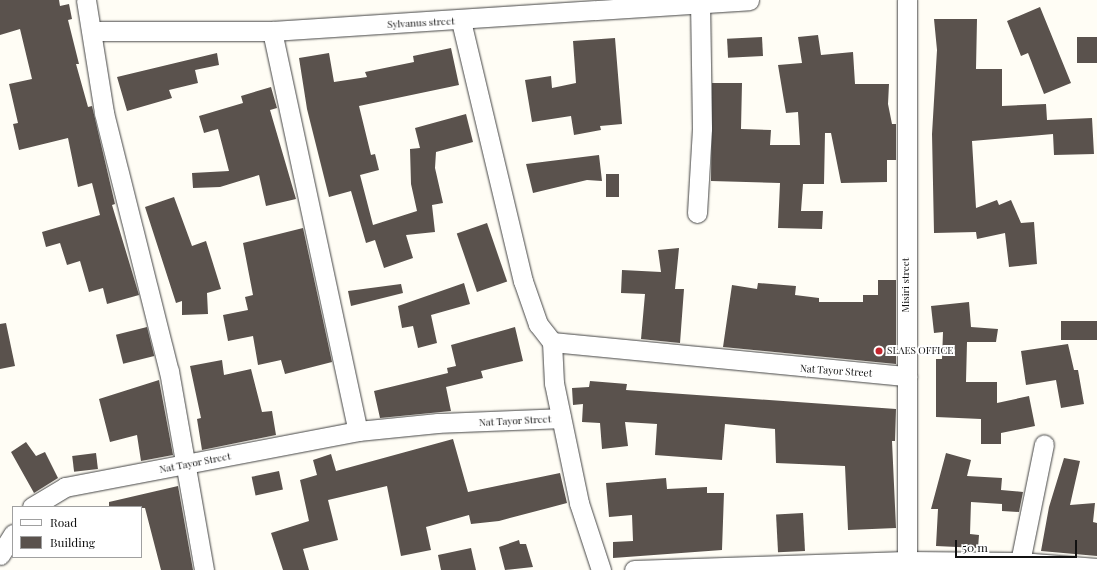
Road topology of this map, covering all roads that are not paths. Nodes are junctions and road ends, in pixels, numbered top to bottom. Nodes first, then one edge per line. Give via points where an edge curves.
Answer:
1 (86, 0) edge
2 (749, 0) edge
3 (907, 0) edge
4 (700, 2) edge
5 (461, 21) junction
6 (93, 31) junction
7 (272, 31) junction
8 (697, 213) dead end
9 (552, 342) junction
10 (906, 376) junction
11 (561, 418) junction
12 (358, 431) junction
13 (1044, 444) dead end
14 (188, 464) junction
15 (34, 506) edge
16 (12, 536) edge
17 (0, 555) edge
18 (1020, 562) junction
19 (907, 565) edge
20 (1097, 568) edge
21 (204, 570) edge
22 (601, 570) edge
23 (634, 570) edge

1 - 6 street
2 - 4 street, Sylvanus street
3 - 10 street, Misiri street
4 - 5 street, Sylvanus street
4 - 8 street via 702,128
5 - 7 street, Sylvanus street
5 - 9 street via 523,281 538,324
6 - 7 street, Sylvanus street
6 - 14 street via 104,113 156,314
7 - 12 street
9 - 10 street, Nat Tayor Street
9 - 11 street, Nat Tayor Street via 554,384
10 - 19 street, Misiri street
11 - 12 street, Nat Tayor Street via 438,423
11 - 22 street via 579,504
12 - 14 street, Nat Tayor Street
13 - 18 street
14 - 15 street, Nat Tayor Street via 65,487
14 - 21 street
16 - 17 street
18 - 19 street
18 - 20 street
19 - 23 street

